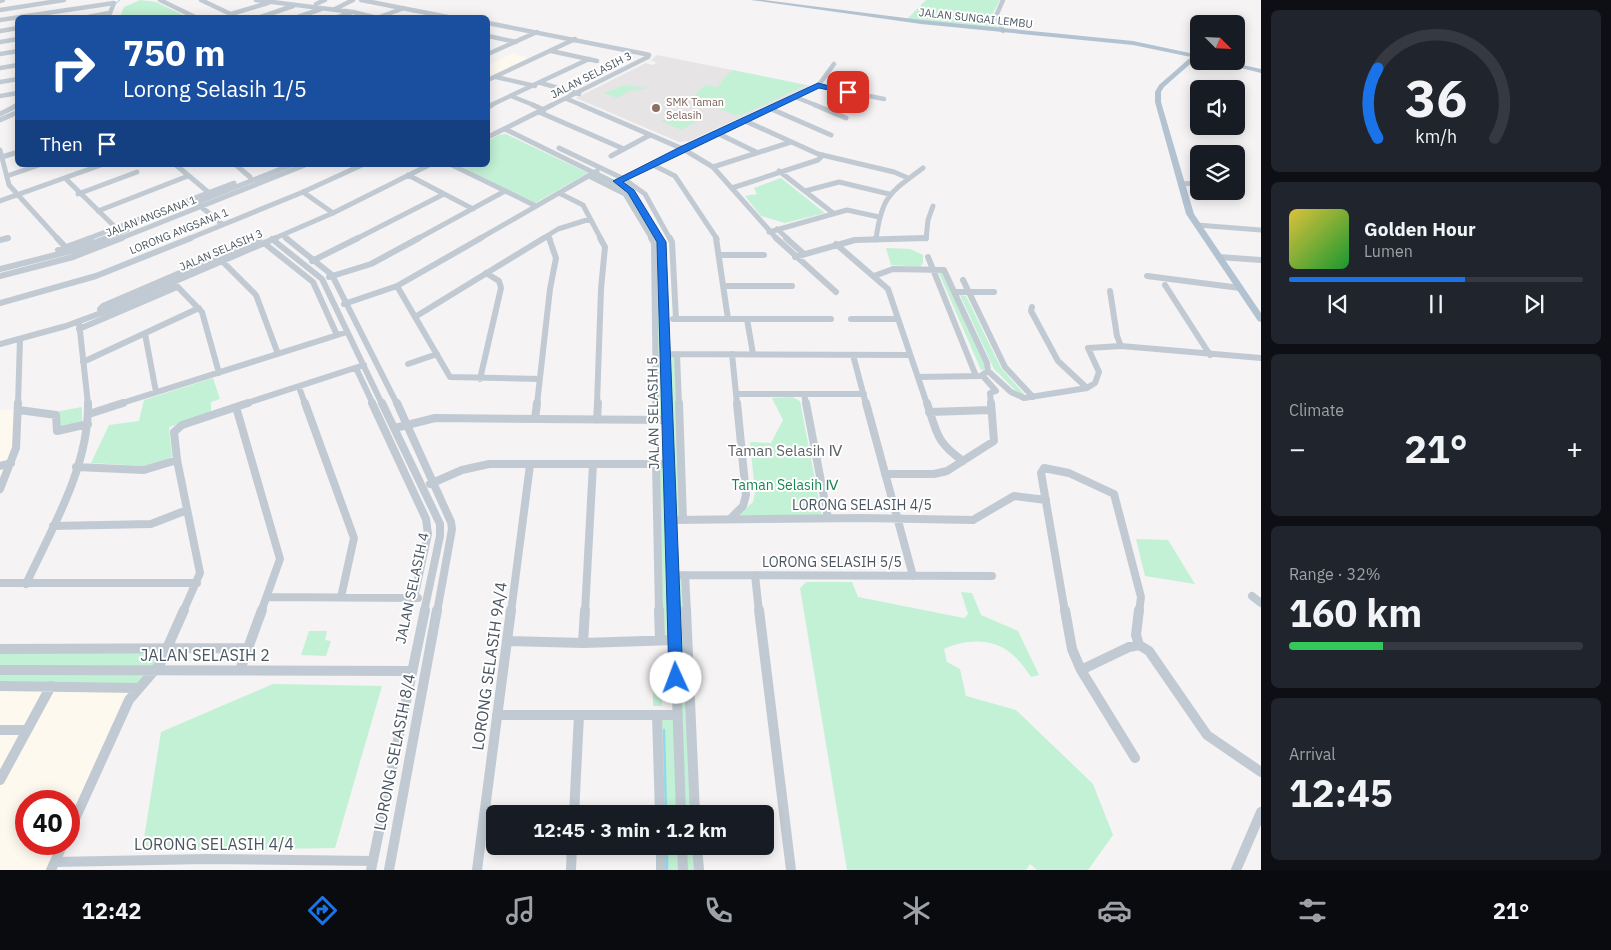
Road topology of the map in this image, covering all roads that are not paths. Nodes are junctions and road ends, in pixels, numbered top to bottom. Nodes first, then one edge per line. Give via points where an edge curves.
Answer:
1 (3, 0) edge
2 (64, 0) edge
3 (160, 0) edge
4 (201, 0) edge
5 (256, 0) edge
6 (325, 0) edge
7 (353, 0) edge
8 (361, 0) edge
9 (370, 0) edge
10 (754, 0) edge
11 (1003, 0) edge
12 (115, 1) edge
13 (269, 1) edge
14 (38, 2) edge
15 (296, 2) edge
16 (316, 4) dead end
17 (8, 8) junction
18 (323, 8) junction
19 (406, 8) junction
20 (0, 10) edge
21 (335, 10) junction
22 (353, 12) junction
23 (426, 12) junction
24 (231, 14) joint
25 (30, 15) edge
26 (108, 15) edge
27 (192, 15) edge
28 (265, 15) edge
29 (303, 15) edge
30 (344, 15) edge
31 (365, 15) edge
32 (386, 15) edge
33 (420, 15) edge
34 (441, 15) edge
35 (441, 15) edge
36 (15, 18) edge
37 (0, 20) edge
38 (490, 23) edge
39 (15, 28) edge
40 (0, 31) edge
41 (1003, 31) junction
42 (536, 33) junction
43 (490, 36) edge
44 (15, 40) edge
45 (575, 40) junction
46 (0, 42) edge
47 (516, 42) junction
48 (551, 51) junction
49 (15, 52) edge
50 (490, 53) edge
51 (558, 53) junction
52 (0, 54) edge
53 (645, 54) junction
54 (1190, 54) edge
55 (588, 59) junction
56 (598, 60) dead end
57 (1190, 62) edge
58 (834, 64) dead end
59 (15, 66) edge
60 (1245, 67) edge
61 (0, 68) edge
62 (1261, 71) edge
63 (490, 74) edge
64 (490, 76) edge
65 (496, 77) junction
66 (504, 78) junction
67 (490, 79) edge
68 (15, 80) edge
69 (0, 82) edge
70 (490, 84) edge
71 (538, 84) junction
72 (818, 86) junction
73 (573, 91) junction
74 (15, 94) edge
75 (579, 94) junction
76 (863, 94) junction
77 (0, 96) edge
78 (511, 96) junction
79 (795, 96) junction
80 (884, 98) dead end
81 (567, 99) junction
82 (15, 106) edge
83 (490, 106) edge
84 (769, 108) junction
85 (541, 110) junction
86 (829, 111) junction
87 (15, 113) edge
88 (0, 114) edge
89 (15, 118) edge
90 (846, 118) dead end
91 (0, 120) edge
92 (744, 120) junction
93 (0, 125) edge
94 (508, 127) junction
95 (490, 131) edge
96 (717, 133) junction
97 (650, 135) junction
98 (831, 135) dead end
99 (490, 136) edge
100 (791, 142) junction
101 (624, 149) junction
102 (683, 149) junction
103 (0, 150) edge
104 (756, 152) junction
105 (15, 153) edge
106 (823, 155) junction
107 (611, 156) dead end
108 (2, 157) junction
109 (653, 165) junction
110 (712, 166) junction
111 (33, 167) edge
112 (95, 167) edge
113 (178, 167) edge
114 (238, 167) edge
115 (273, 167) edge
116 (286, 167) edge
117 (300, 167) edge
118 (358, 167) edge
119 (416, 167) edge
120 (426, 167) edge
121 (456, 167) edge
122 (923, 168) dead end
123 (596, 171) junction
124 (780, 171) junction
125 (137, 172) dead end
126 (7, 176) junction
127 (188, 176) junction
128 (589, 176) junction
129 (250, 177) junction
130 (410, 177) junction
131 (65, 178) junction
132 (908, 178) junction
133 (624, 179) junction
134 (617, 181) junction
135 (1181, 184) junction
136 (1190, 184) edge
137 (732, 188) junction
138 (505, 191) junction
139 (805, 191) junction
140 (208, 192) junction
141 (303, 192) junction
142 (559, 193) junction
143 (78, 194) junction
144 (444, 194) junction
145 (889, 194) junction
146 (19, 196) junction
147 (0, 201) edge
148 (199, 205) junction
149 (536, 206) junction
150 (933, 206) dead end
151 (473, 209) junction
152 (98, 211) junction
153 (330, 211) junction
154 (833, 213) junction
155 (879, 217) junction
156 (590, 219) junction
157 (222, 224) junction
158 (1197, 225) junction
159 (306, 227) junction
160 (116, 228) junction
161 (777, 229) junction
162 (1261, 230) edge
163 (769, 232) junction
164 (282, 234) junction
165 (548, 236) junction
166 (8, 238) dead end
167 (272, 239) junction
168 (0, 240) edge
169 (876, 240) junction
170 (264, 243) junction
171 (836, 244) junction
172 (68, 250) junction
173 (764, 254) dead end
174 (804, 254) junction
175 (720, 255) junction
176 (795, 257) junction
177 (1219, 257) junction
178 (928, 258) dead end
179 (315, 260) junction
180 (1261, 260) edge
181 (222, 261) junction
182 (0, 264) edge
183 (306, 264) junction
184 (0, 269) edge
185 (932, 269) junction
186 (486, 273) junction
187 (332, 275) junction
188 (0, 276) edge
189 (874, 276) junction
190 (1147, 276) dead end
191 (322, 279) junction
192 (963, 280) dead end
193 (175, 284) junction
194 (1165, 285) dead end
195 (397, 286) junction
196 (725, 286) junction
197 (792, 286) dead end
198 (1240, 288) junction
199 (1110, 291) dead end
200 (836, 292) dead end
201 (955, 292) junction
202 (968, 292) junction
203 (994, 292) dead end
204 (0, 303) edge
205 (347, 303) junction
206 (335, 307) junction
207 (1032, 307) dead end
208 (199, 308) junction
209 (101, 313) junction
210 (415, 317) junction
211 (728, 318) junction
212 (1261, 318) edge
213 (666, 319) junction
214 (676, 319) junction
215 (747, 319) junction
216 (831, 319) dead end
217 (851, 319) dead end
218 (898, 319) junction
219 (79, 325) junction
220 (347, 332) junction
221 (145, 334) junction
222 (337, 335) junction
223 (20, 339) junction
224 (0, 344) edge
225 (1121, 346) junction
226 (278, 354) junction
227 (437, 354) junction
228 (666, 354) junction
229 (676, 354) junction
230 (732, 354) junction
231 (753, 354) junction
232 (853, 355) junction
233 (910, 355) junction
234 (1210, 355) junction
235 (373, 357) junction
236 (1261, 358) edge
237 (83, 362) junction
238 (408, 364) dead end
239 (361, 365) junction
240 (219, 373) junction
241 (982, 374) junction
242 (918, 377) junction
243 (480, 379) junction
244 (540, 379) junction
245 (299, 386) junction
246 (1087, 388) junction
247 (156, 392) junction
248 (737, 394) junction
249 (804, 394) junction
250 (864, 394) junction
251 (1033, 397) junction
252 (236, 407) junction
253 (19, 410) junction
254 (991, 410) junction
255 (930, 412) junction
256 (89, 414) junction
257 (535, 418) junction
258 (597, 420) junction
259 (656, 420) junction
260 (88, 424) junction
261 (407, 424) junction
262 (669, 424) junction
263 (395, 428) junction
264 (678, 428) junction
265 (177, 460) junction
266 (963, 461) junction
267 (11, 463) junction
268 (592, 464) junction
269 (656, 464) junction
270 (669, 464) junction
271 (530, 465) junction
272 (0, 466) edge
273 (76, 468) junction
274 (885, 474) junction
275 (434, 482) junction
276 (424, 487) junction
277 (0, 489) edge
278 (1046, 500) junction
279 (187, 510) junction
280 (828, 518) junction
281 (898, 518) junction
282 (730, 519) junction
283 (671, 520) junction
284 (683, 520) junction
285 (53, 526) junction
286 (672, 575) junction
287 (685, 575) junction
288 (755, 575) junction
289 (912, 576) junction
290 (992, 576) dead end
291 (0, 583) edge
292 (197, 583) junction
293 (26, 584) junction
294 (1252, 596) dead end
295 (267, 597) junction
296 (341, 597) junction
297 (414, 598) junction
298 (426, 598) junction
299 (1261, 603) edge
300 (660, 640) junction
301 (675, 640) junction
302 (508, 641) junction
303 (584, 643) junction
304 (1139, 645) junction
305 (248, 648) junction
306 (0, 650) edge
307 (167, 650) junction
308 (157, 669) junction
309 (0, 670) edge
310 (240, 670) junction
311 (1081, 670) junction
312 (410, 671) junction
313 (0, 686) edge
314 (51, 686) junction
315 (138, 688) junction
316 (497, 715) junction
317 (579, 715) junction
318 (657, 715) junction
319 (678, 715) junction
320 (0, 730) edge
321 (27, 730) junction
322 (396, 748) junction
323 (412, 748) junction
324 (1135, 758) dead end
325 (1261, 772) edge
326 (0, 780) edge
327 (574, 805) edge
328 (660, 805) edge
329 (681, 805) edge
330 (695, 805) edge
331 (80, 808) edge
332 (1261, 812) edge
333 (572, 855) edge
334 (660, 855) edge
335 (682, 855) edge
336 (698, 855) edge
337 (372, 865) edge
338 (53, 866) edge
339 (389, 870) edge
340 (477, 870) edge
341 (571, 870) edge
342 (661, 870) edge
343 (683, 870) edge
344 (699, 870) edge
345 (790, 870) edge
346 (1236, 870) edge

1 - 17 street
2 - 14 street
3 - 27 street
4 - 24 street
5 - 13 street
6 - 16 street
7 - 21 street
8 - 19 street
9 - 19 street
10 - 41 main road, JALAN SUNGAI LEMBU
11 - 41 street via 995,14
12 - 25 street
12 - 26 street
13 - 15 street
13 - 24 street
14 - 17 street
15 - 18 street
15 - 28 street
17 - 20 street
18 - 21 street
18 - 29 street
19 - 23 street
19 - 32 street
19 - 34 street
21 - 22 street
22 - 30 street
22 - 31 street
23 - 33 street
23 - 35 street
36 - 37 street
38 - 42 street
39 - 40 street
41 - 54 main road, JALAN SUNGAI LEMBU via 1152,46
42 - 45 street
42 - 47 street
42 - 63 street via 562,41
43 - 47 street
44 - 46 street
45 - 48 street
45 - 53 street
47 - 50 street
48 - 51 street
48 - 65 street
49 - 52 street
51 - 55 street
51 - 66 street
53 - 73 street, JALAN SELASIH 3
53 - 75 street, JALAN SELASIH 3 via 648,57
55 - 56 street
55 - 71 street
57 - 135 main road via 1161,86 1158,95
58 - 72 street
59 - 61 street
60 - 62 main road
64 - 65 street
65 - 66 street
65 - 67 street
66 - 70 street
66 - 71 street
68 - 69 street
71 - 73 street
71 - 78 street
72 - 76 street
72 - 79 street
73 - 75 street
73 - 85 street, JALAN SELASIH 3
74 - 77 street
75 - 81 street, JALAN SELASIH 3
76 - 80 street
76 - 86 street
78 - 83 street
78 - 85 street
79 - 84 street
79 - 86 street
81 - 85 street, JALAN SELASIH 3
81 - 97 street
82 - 88 street
84 - 92 street
84 - 98 street
85 - 94 street, JALAN SELASIH 3
85 - 95 street, JALAN SELASIH 3
85 - 101 street
86 - 90 street
87 - 91 street
89 - 93 street
92 - 96 street
92 - 100 street
94 - 99 street, JALAN SELASIH 3
94 - 123 street, JALAN SELASIH 5
94 - 133 street
96 - 102 street
96 - 104 street
97 - 101 street
97 - 102 street
100 - 104 street
100 - 106 street
101 - 107 street
102 - 109 street
102 - 110 street
103 - 108 street
104 - 110 street
105 - 108 street
106 - 124 street via 818,160
106 - 132 street
108 - 126 street
109 - 133 street
109 - 175 street via 675,176 715,234
110 - 137 street
111 - 126 street
112 - 131 street
113 - 127 street
114 - 129 street
115 - 129 street
116 - 148 street
117 - 148 street, JALAN ANGSANA 1
118 - 141 street, LORONG ANGSANA 1
119 - 153 street, JALAN SELASIH 3
120 - 130 street, JALAN SELASIH 3
121 - 138 street
122 - 132 street
123 - 128 street
123 - 134 street, JALAN SELASIH 5
124 - 137 street
124 - 139 street
125 - 143 street
126 - 146 street
127 - 140 street
127 - 152 street
128 - 142 street
128 - 259 street via 625,194 654,243
129 - 140 street
130 - 144 street
130 - 153 street, JALAN SELASIH 3
130 - 159 street
131 - 143 street
131 - 146 street
132 - 145 street
133 - 134 street
133 - 214 street via 645,194 672,242
134 - 213 street, JALAN SELASIH 5 via 631,191 662,242
135 - 136 street
135 - 158 main road
137 - 163 street
138 - 149 street
138 - 151 street
139 - 145 street via 839,182
139 - 154 street
140 - 160 street
141 - 153 street
141 - 157 street, LORONG ANGSANA 1
142 - 149 street
142 - 156 street via 582,205
143 - 152 street
144 - 151 street
144 - 179 street
145 - 155 street
146 - 147 street
146 - 172 street
148 - 157 street
148 - 172 street
148 - 188 street, JALAN ANGSANA 1 via 72,257
149 - 195 street
150 - 169 street via 926,239
151 - 187 street via 371,264
152 - 160 street
153 - 159 street, JALAN SELASIH 3
153 - 209 street, JALAN SELASIH 3 via 103,306
154 - 155 street via 855,210
154 - 161 street
155 - 169 street
156 - 165 street via 569,224
156 - 258 street via 605,247
157 - 204 street, LORONG ANGSANA 1 via 96,276
158 - 162 street
158 - 177 main road
159 - 164 street, JALAN SELASIH 3
160 - 172 street
161 - 163 street
161 - 174 street
163 - 176 street
164 - 167 street, JALAN SELASIH 3
164 - 179 street
165 - 186 street
165 - 244 street via 556,258
166 - 168 street
167 - 170 street, JALAN SELASIH 3
167 - 183 street, JALAN SELASIH 4
169 - 171 street
170 - 181 street, JALAN SELASIH 3
170 - 222 street via 310,279
171 - 174 street
171 - 189 street
172 - 182 street
172 - 184 street
173 - 175 street
174 - 176 street
175 - 196 street
176 - 200 street
177 - 180 street
177 - 198 main road
178 - 185 street
179 - 183 street
179 - 187 street
181 - 193 street, JALAN SELASIH 3
181 - 226 street via 256,295
183 - 191 street, JALAN SELASIH 4
185 - 189 street via 893,269
185 - 201 street via 944,270
185 - 241 street
186 - 210 street
186 - 243 street via 499,281 501,288
187 - 191 street
187 - 205 street
189 - 218 street via 888,289
190 - 198 street
191 - 206 street, JALAN SELASIH 4
192 - 202 street
193 - 208 street
193 - 209 street, JALAN SELASIH 3
193 - 219 street
194 - 234 street
195 - 205 street
195 - 210 street
196 - 197 street
196 - 211 street
198 - 212 main road
199 - 225 street
201 - 202 street
201 - 241 street via 987,363
202 - 203 street
202 - 251 street via 1005,367
205 - 206 street
205 - 235 street
206 - 220 street, JALAN SELASIH 4
207 - 246 street via 1030,311 1058,362
208 - 221 street
208 - 240 street
209 - 219 street, JALAN SELASIH 3
210 - 227 street
211 - 214 street
211 - 215 street
213 - 214 street
213 - 228 street, JALAN SELASIH 5
215 - 216 street
215 - 231 street
217 - 218 street
218 - 233 street
219 - 223 street, JALAN SELASIH 3
219 - 237 street
220 - 222 street
220 - 239 street, JALAN SELASIH 4
221 - 237 street
221 - 247 street
222 - 226 street
223 - 224 street, JALAN SELASIH 3
223 - 253 street
225 - 234 street
225 - 246 street via 1088,348 1099,372 1095,383
226 - 240 street
227 - 238 street
227 - 243 street via 450,377
228 - 229 street
228 - 262 street, JALAN SELASIH 5
229 - 230 street
229 - 264 street, JALAN SELASIH 5
230 - 231 street
230 - 248 street
231 - 232 street
232 - 233 street
232 - 250 street
233 - 242 street
234 - 236 street
235 - 239 street
235 - 261 street
237 - 256 street
239 - 245 street
239 - 263 street, JALAN SELASIH 4
239 - 297 street via 426,519 428,534
240 - 247 street
241 - 242 street
241 - 251 street via 1004,383 1016,397
241 - 254 street via 996,391 990,393
242 - 255 street
243 - 244 street
244 - 257 street
245 - 252 street
245 - 296 street via 354,538
246 - 251 street
247 - 256 street
248 - 249 street
248 - 282 street via 746,495 743,506
249 - 250 street
249 - 280 street
250 - 274 street
252 - 265 street via 182,425 174,432
252 - 295 street via 280,552 278,568
253 - 260 street via 56,415 57,431
253 - 267 street via 16,448
254 - 255 street
254 - 266 street via 994,440
255 - 266 street via 939,440
256 - 260 street
257 - 258 street
257 - 261 street via 435,418
258 - 259 street
259 - 262 street
260 - 273 street
261 - 263 street
261 - 275 street
262 - 264 street
262 - 270 street, JALAN SELASIH 5
263 - 276 street, JALAN SELASIH 4
264 - 284 street, JALAN SELASIH 5
265 - 273 street via 144,470
265 - 279 street
266 - 274 street via 947,472
267 - 272 street
267 - 277 street
268 - 269 street
268 - 271 street
268 - 303 street
269 - 270 street
269 - 300 street
270 - 283 street, JALAN SELASIH 5
271 - 275 street via 479,466
271 - 302 street, LORONG SELASIH 9A/4
273 - 285 street
274 - 281 street
275 - 276 street
275 - 323 street, LORONG SELASIH 8/4 via 452,529
276 - 298 street, JALAN SELASIH 4 via 440,529
278 - 281 street, LORONG SELASIH 4/5 via 1014,496 973,520
278 - 304 street via 1041,473 1044,468 1106,488 1114,494 1141,597 1136,635
278 - 311 street via 1072,649
279 - 285 street via 151,524
279 - 292 street via 200,564
280 - 281 street, LORONG SELASIH 4/5
280 - 282 street, LORONG SELASIH 4/5
281 - 289 street
282 - 284 street, LORONG SELASIH 4/5
283 - 284 street, LORONG SELASIH 4/5
283 - 286 street, JALAN SELASIH 5
285 - 293 street
286 - 287 street, LORONG SELASIH 5/5
286 - 301 street, JALAN SELASIH 5
287 - 288 street, LORONG SELASIH 5/5
287 - 330 street
288 - 289 street, LORONG SELASIH 5/5
288 - 345 street
289 - 290 street, LORONG SELASIH 5/5
291 - 293 street
292 - 293 street
292 - 307 street
294 - 299 street
295 - 296 street
295 - 305 street
296 - 297 street
297 - 298 street
298 - 312 street, JALAN SELASIH 4
300 - 301 street
300 - 303 street
301 - 319 street, JALAN SELASIH 5
302 - 303 street
302 - 316 street, LORONG SELASIH 9A/4
304 - 311 street via 1128,647
304 - 325 street via 1149,651 1207,735
305 - 307 street
305 - 310 street
306 - 307 street
307 - 308 street
308 - 309 street, JALAN SELASIH 2
308 - 310 street, JALAN SELASIH 2
308 - 315 street
310 - 312 street, JALAN SELASIH 2
311 - 324 street
312 - 322 street, JALAN SELASIH 4
313 - 314 street
314 - 315 street
314 - 321 street
315 - 331 street via 129,700
316 - 317 street
316 - 340 street, LORONG SELASIH 9A/4
317 - 318 street
317 - 327 street
318 - 319 street
318 - 328 street
319 - 329 street, JALAN SELASIH 5
320 - 321 street
321 - 326 street
322 - 323 street
322 - 337 street, JALAN SELASIH 4
323 - 339 street, LORONG SELASIH 8/4
332 - 346 street
333 - 341 street
334 - 342 street
335 - 343 street
336 - 344 street
337 - 338 street, LORONG SELASIH 4/4 via 206,859

